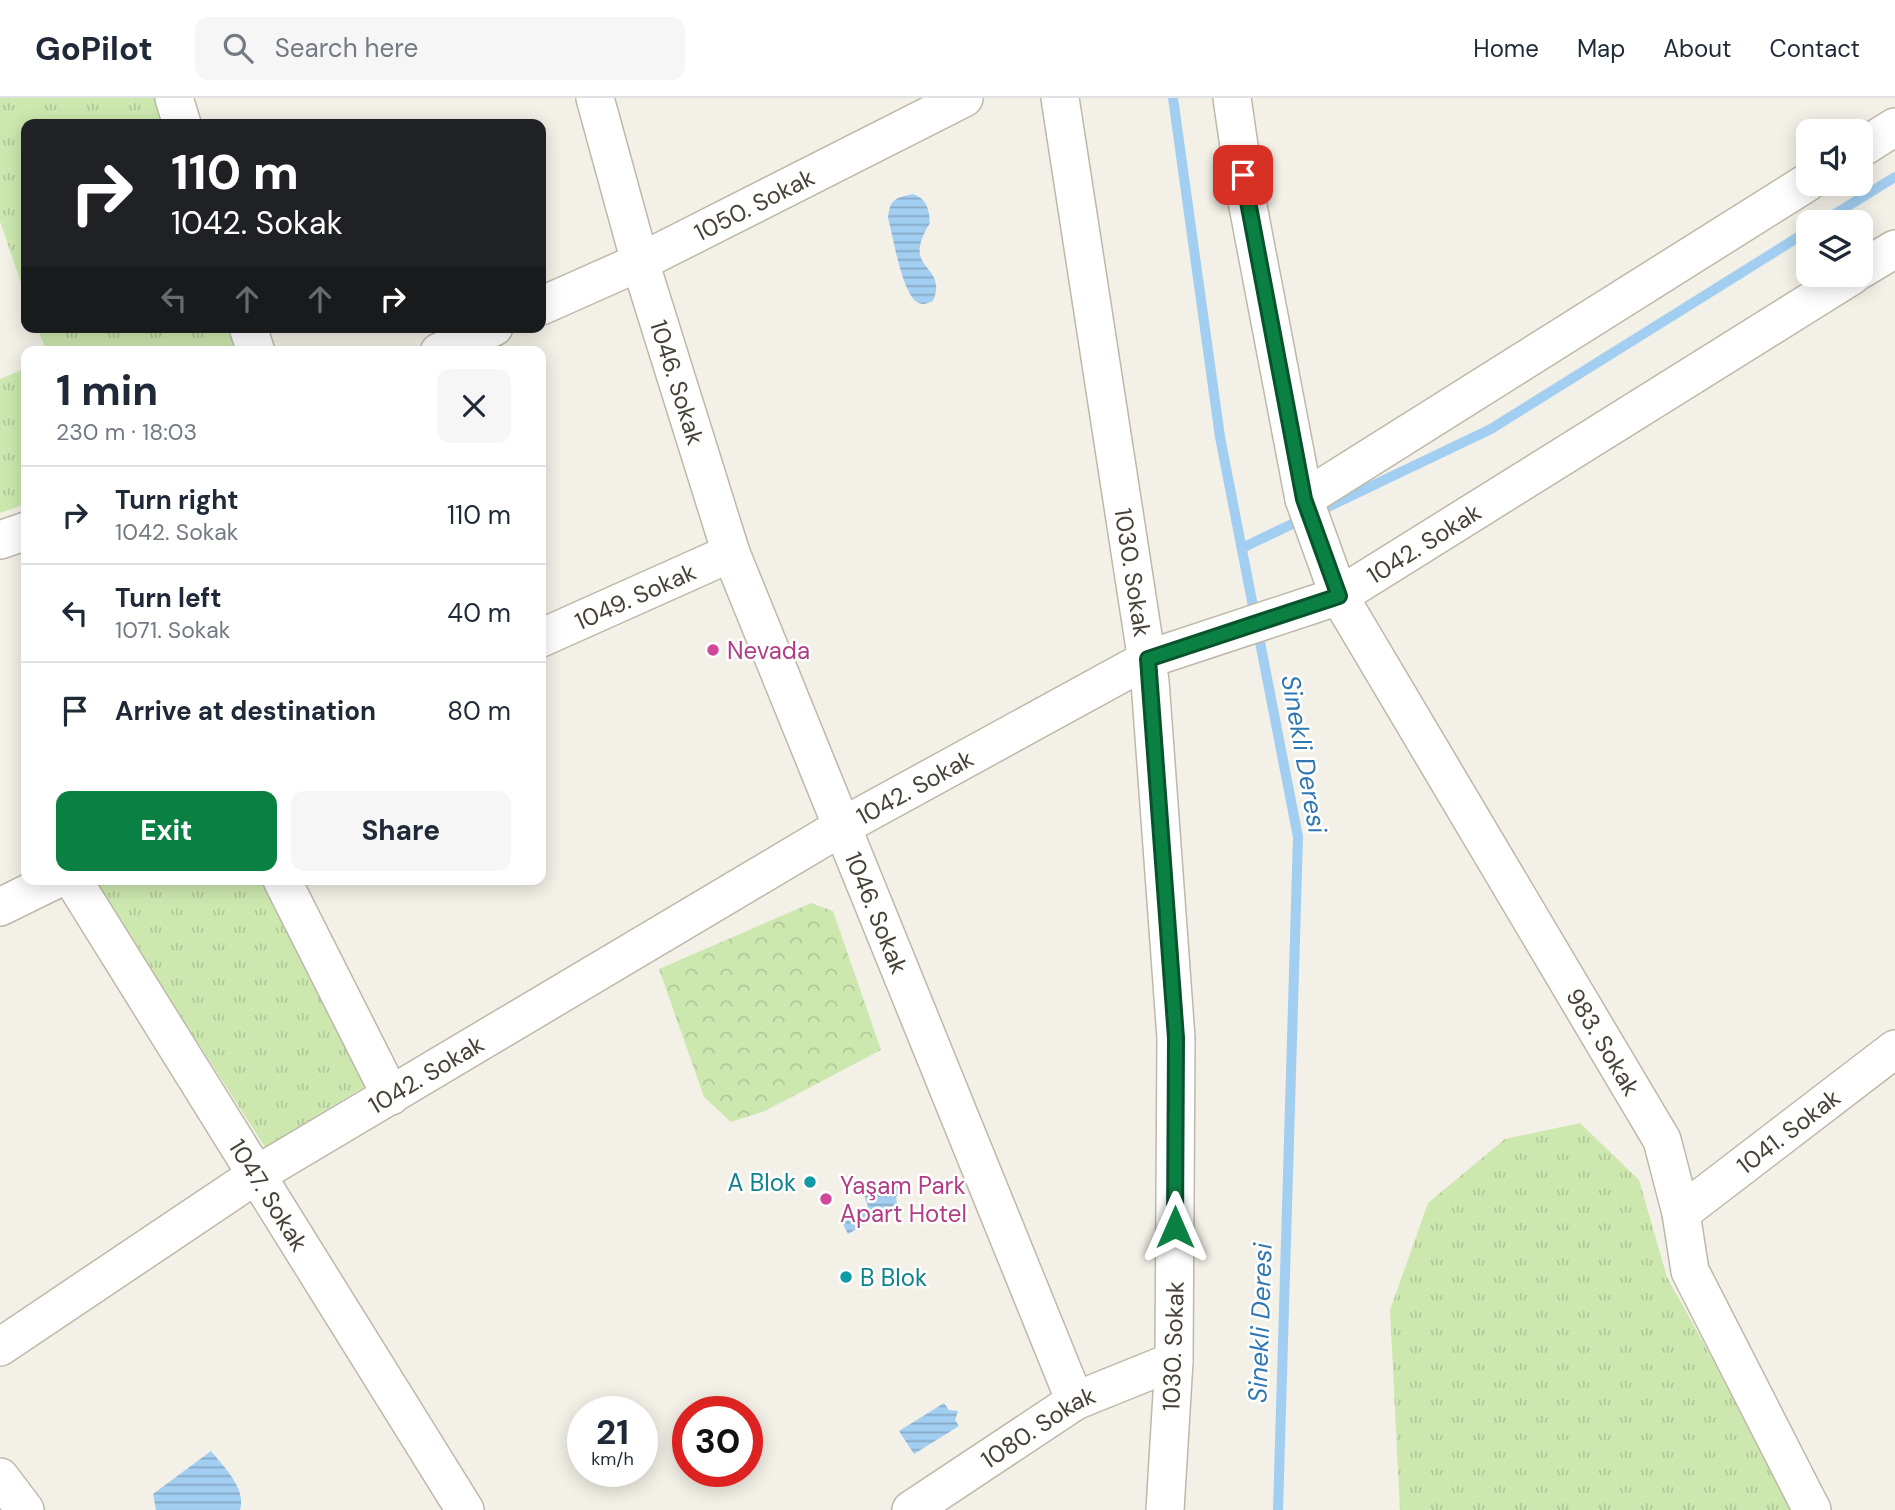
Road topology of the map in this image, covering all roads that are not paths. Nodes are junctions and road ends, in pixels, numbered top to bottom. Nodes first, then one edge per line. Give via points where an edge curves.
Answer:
1 (174, 98) edge
2 (595, 98) edge
3 (964, 98) edge
4 (1060, 98) edge
5 (1232, 98) edge
6 (180, 119) edge
7 (1895, 127) edge
8 (1873, 141) edge
9 (1796, 190) edge
10 (1895, 249) edge
11 (640, 262) junction
12 (1873, 262) edge
13 (1834, 287) edge
14 (546, 304) edge
15 (481, 333) edge
16 (452, 346) edge
17 (1304, 499) junction
18 (21, 533) edge
19 (0, 540) edge
20 (731, 553) junction
21 (1339, 596) junction
22 (546, 636) edge
23 (1148, 659) junction
24 (843, 827) junction
25 (45, 885) edge
26 (76, 885) edge
27 (285, 885) edge
28 (0, 907) edge
29 (1895, 1049) edge
30 (391, 1096) junction
31 (256, 1175) junction
32 (1681, 1213) junction
33 (0, 1347) edge
34 (1174, 1361) junction
35 (1074, 1401) junction
36 (0, 1476) edge
37 (25, 1510) edge
38 (466, 1510) edge
39 (911, 1510) edge
40 (1165, 1510) edge
41 (1812, 1510) edge

1 - 6 street
2 - 11 street, 1046. Sokak
3 - 11 street, 1050. Sokak
4 - 23 street, 1030. Sokak
5 - 17 street, 983. Sokak
7 - 8 street
9 - 17 street
10 - 12 street
11 - 14 street, 1050. Sokak
11 - 20 street, 1046. Sokak
13 - 21 street, 1042. Sokak
15 - 16 street
17 - 21 street, 983. Sokak
18 - 19 street
20 - 22 street, 1049. Sokak
20 - 24 street, 1046. Sokak
21 - 23 street, 1042. Sokak
21 - 32 street, 983. Sokak via 1662,1140
23 - 24 street, 1042. Sokak
23 - 34 street, 1030. Sokak via 1176,1038
24 - 30 street, 1042. Sokak
24 - 35 street, 1046. Sokak
25 - 28 street
26 - 31 street, 1047. Sokak
27 - 30 street
29 - 32 street, 1041. Sokak
30 - 31 street, 1042. Sokak
31 - 33 street, 1042. Sokak
31 - 38 street, 1047. Sokak
32 - 41 street, 983. Sokak via 1690,1271
34 - 35 street, 1080. Sokak
34 - 40 street, 1030. Sokak
35 - 39 street, 1080. Sokak
36 - 37 street

